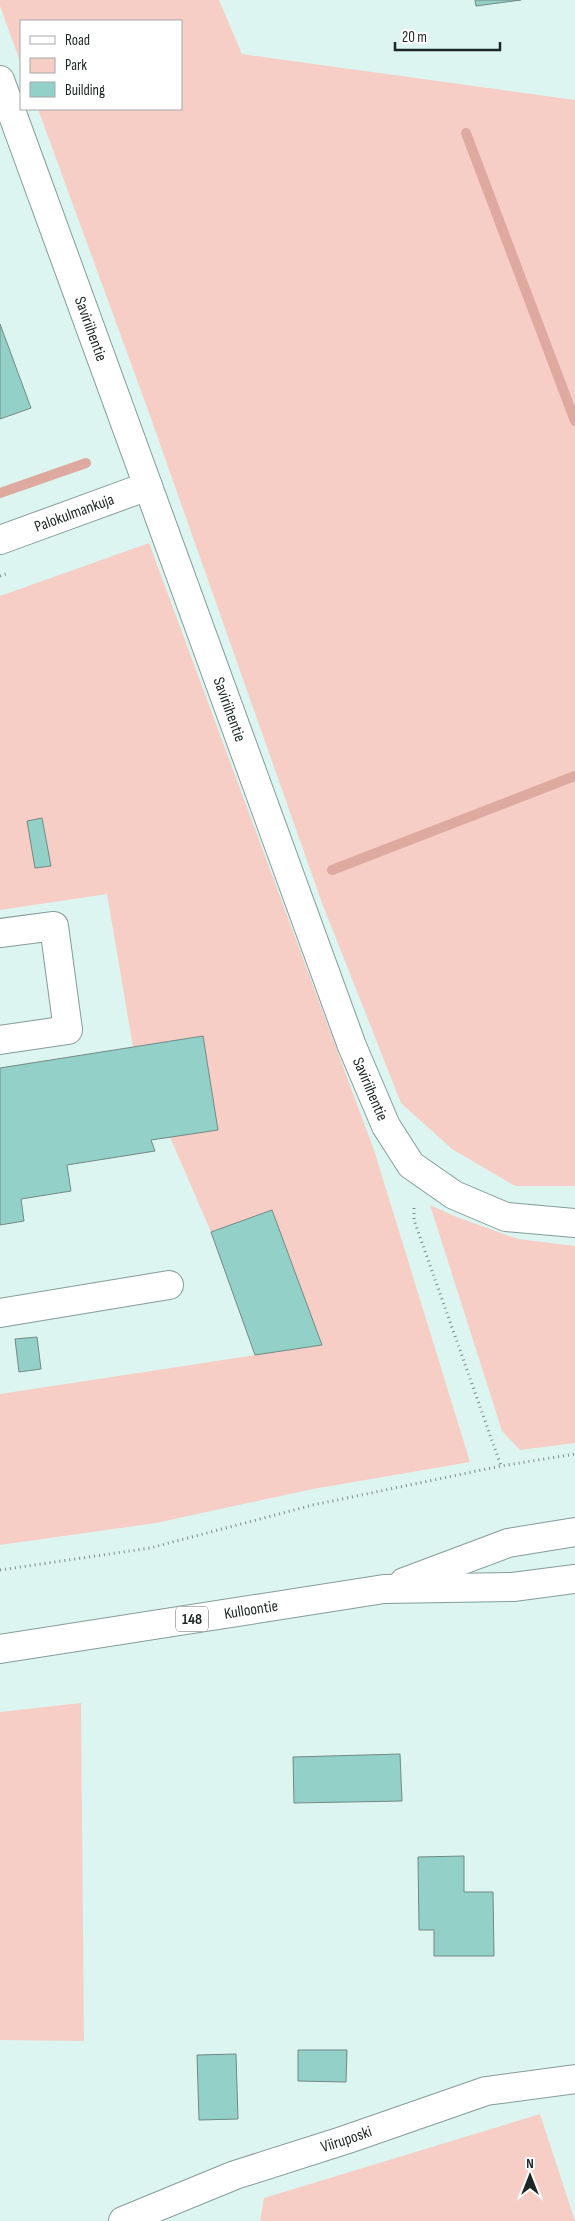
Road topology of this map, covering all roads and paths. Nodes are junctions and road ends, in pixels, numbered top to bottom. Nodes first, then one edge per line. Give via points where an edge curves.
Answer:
1 (0, 80) edge
2 (148, 486) junction
3 (0, 540) edge
4 (0, 933) edge
5 (0, 1040) edge
6 (411, 1164) junction
7 (575, 1223) edge
8 (169, 1285) dead end
9 (0, 1313) edge
10 (575, 1454) edge
11 (501, 1466) junction
12 (575, 1532) edge
13 (0, 1570) edge
14 (575, 1578) edge
15 (384, 1589) junction
16 (0, 1649) edge
17 (575, 2079) edge
18 (122, 2221) edge

1 - 2 street, Saviriihentie
2 - 3 street, Palokulmankuja
2 - 6 street, Saviriihentie via 352,1046 386,1126
4 - 5 street via 54,926 68,1030
6 - 7 street, Saviriihentie via 454,1195 506,1217
6 - 11 path via 414,1220
8 - 9 street
10 - 11 path
11 - 13 path via 313,1505 150,1548
12 - 15 street, Kulloontie / 148 via 508,1543
14 - 15 street, Kulloontie / 148 via 513,1587
15 - 16 street, Kulloontie / 148
17 - 18 street, Viiruposki via 486,2091 235,2175

